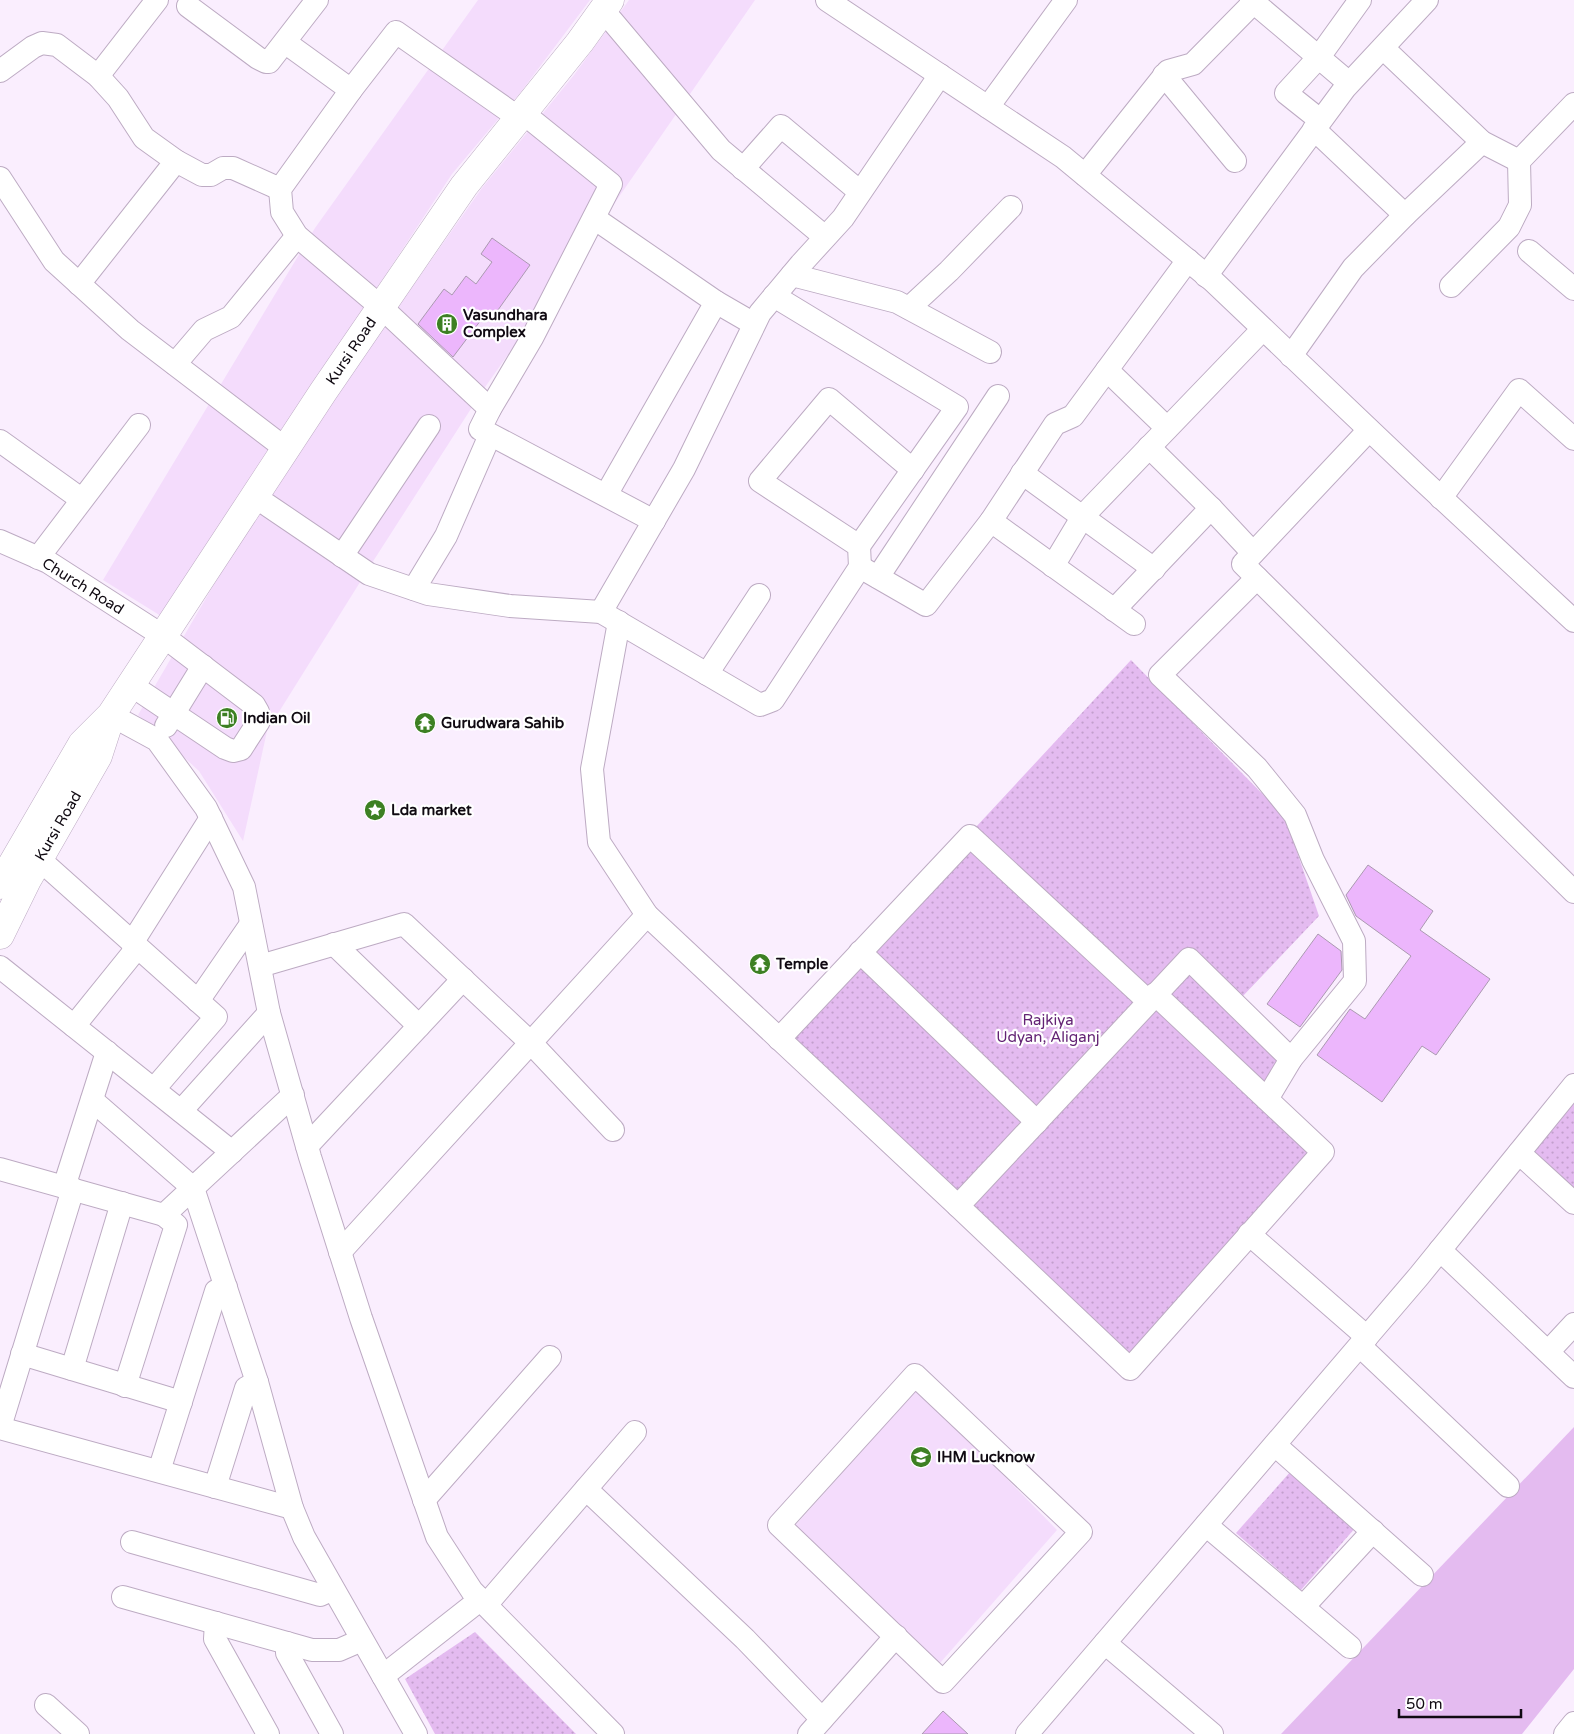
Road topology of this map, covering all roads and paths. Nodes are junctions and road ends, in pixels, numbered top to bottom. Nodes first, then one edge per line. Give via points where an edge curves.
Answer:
1 (157, 0) edge
2 (317, 0) edge
3 (827, 0) edge
4 (1066, 0) edge
5 (1360, 0) edge
6 (1427, 0) edge
7 (1252, 1) edge
8 (607, 5) edge
9 (188, 6) dead end
10 (854, 7) edge
11 (286, 43) junction
12 (1383, 48) junction
13 (1319, 57) junction
14 (0, 71) edge
15 (940, 75) junction
16 (1164, 75) junction
17 (98, 76) junction
18 (1349, 83) junction
19 (351, 90) junction
20 (1574, 104) edge
21 (988, 107) junction
22 (521, 116) junction
23 (1317, 125) junction
24 (1482, 142) junction
25 (176, 161) junction
26 (1234, 161) dead end
27 (1519, 161) junction
28 (743, 168) junction
29 (1085, 175) junction
30 (0, 178) edge
31 (280, 189) junction
32 (860, 192) junction
33 (1011, 207) dead end
34 (1405, 215) junction
35 (594, 218) junction
36 (297, 236) junction
37 (825, 237) junction
38 (1529, 251) dead end
39 (1188, 260) junction
40 (792, 275) junction
41 (1206, 276) junction
42 (79, 284) junction
43 (1451, 286) dead end
44 (1574, 289) edge
45 (774, 296) junction
46 (716, 302) junction
47 (381, 307) junction
48 (909, 308) junction
49 (754, 324) junction
50 (1263, 329) junction
51 (990, 352) dead end
52 (1291, 356) junction
53 (175, 364) junction
54 (1107, 370) junction
55 (998, 396) dead end
56 (490, 408) junction
57 (139, 425) dead end
58 (429, 426) dead end
59 (1167, 428) junction
60 (1369, 430) junction
61 (490, 435) junction
62 (1574, 439) edge
63 (0, 440) edge
64 (1149, 447) junction
65 (286, 449) junction
66 (913, 470) junction
67 (1022, 473) junction
68 (606, 495) junction
69 (254, 496) junction
70 (1441, 498) junction
71 (81, 499) junction
72 (1211, 508) junction
73 (1083, 516) junction
74 (654, 521) junction
75 (991, 521) junction
76 (0, 541) edge
77 (1253, 553) junction
78 (342, 556) junction
79 (38, 558) junction
80 (866, 563) junction
81 (1053, 566) junction
82 (1154, 569) junction
83 (1256, 578) junction
84 (414, 589) junction
85 (759, 595) dead end
86 (1114, 610) junction
87 (610, 617) junction
88 (1574, 621) edge
89 (1134, 624) dead end
90 (163, 636) junction
91 (203, 666) junction
92 (707, 674) junction
93 (130, 685) junction
94 (174, 714) junction
95 (111, 715) junction
96 (158, 740) junction
97 (211, 818) junction
98 (39, 858) junction
99 (0, 885) edge
100 (1574, 892) edge
101 (647, 915) junction
102 (251, 924) junction
103 (0, 935) edge
104 (334, 944) junction
105 (135, 945) junction
106 (860, 952) junction
107 (260, 966) junction
108 (0, 967) edge
109 (463, 979) junction
110 (1152, 998) junction
111 (198, 1001) junction
112 (269, 1013) junction
113 (74, 1026) junction
114 (419, 1026) junction
115 (779, 1039) junction
116 (531, 1043) junction
117 (107, 1052) junction
118 (1291, 1059) junction
119 (1574, 1085) edge
120 (154, 1089) junction
121 (293, 1096) junction
122 (1267, 1099) junction
123 (92, 1100) junction
124 (181, 1111) junction
125 (1036, 1122) junction
126 (613, 1130) dead end
127 (307, 1146) junction
128 (232, 1152) junction
129 (1519, 1153) junction
130 (0, 1169) edge
131 (68, 1188) junction
132 (193, 1188) junction
133 (122, 1203) junction
134 (1574, 1203) edge
135 (958, 1206) junction
136 (164, 1215) junction
137 (1249, 1234) junction
138 (1440, 1250) junction
139 (340, 1252) junction
140 (226, 1287) junction
141 (1574, 1324) edge
142 (1363, 1341) junction
143 (1548, 1352) junction
144 (22, 1354) junction
145 (550, 1357) dead end
146 (72, 1369) junction
147 (1574, 1377) edge
148 (257, 1382) junction
149 (125, 1386) junction
150 (181, 1402) junction
151 (0, 1428) edge
152 (635, 1432) dead end
153 (1275, 1445) junction
154 (159, 1471) junction
155 (1508, 1486) dead end
156 (215, 1487) junction
157 (586, 1489) junction
158 (424, 1500) junction
159 (292, 1508) junction
160 (1206, 1525) junction
161 (1373, 1531) junction
162 (132, 1542) dead end
163 (1422, 1575) dead end
164 (333, 1589) junction
165 (123, 1597) dead end
166 (483, 1602) junction
167 (1303, 1606) junction
168 (216, 1623) junction
169 (896, 1636) junction
170 (362, 1640) junction
171 (287, 1643) junction
172 (1105, 1643) junction
173 (1350, 1647) dead end
174 (382, 1676) junction
175 (46, 1705) dead end
176 (1574, 1724) edge
177 (815, 1727) edge
178 (78, 1734) edge
179 (268, 1734) edge
180 (332, 1734) edge
181 (416, 1734) edge
182 (613, 1734) edge
183 (1027, 1734) edge
184 (1212, 1734) edge
185 (1566, 1734) edge

1 - 17 street
2 - 11 street
3 - 10 street
4 - 21 street
5 - 13 street
6 - 12 street
7 - 13 street
7 - 16 street via 1193,64
8 - 22 main road, Kursi Road
8 - 28 street via 721,150
9 - 11 street via 266,62 272,61
10 - 15 street
11 - 19 street
12 - 18 street
12 - 24 street
13 - 18 street
13 - 23 street via 1286,93
14 - 17 street via 42,43 57,46
15 - 21 street
15 - 32 street
16 - 26 street
16 - 29 street
17 - 25 street via 118,98 144,138
18 - 23 street
19 - 22 street via 396,32
19 - 31 street
20 - 27 street
21 - 29 street
22 - 35 street via 611,184
22 - 47 main road, Kursi Road via 464,186
23 - 34 street
23 - 41 street
24 - 27 street
24 - 34 street
25 - 31 street via 202,174 211,175 223,168 233,168
25 - 42 street
27 - 43 street via 1520,205 1509,227
28 - 32 street via 781,126
28 - 37 street
29 - 39 street
30 - 42 street via 54,261
31 - 36 street via 282,212
32 - 37 street via 843,218
33 - 48 street
34 - 52 street via 1353,268
35 - 46 street
35 - 56 street via 532,338
36 - 47 street
36 - 53 street via 231,317 204,330
37 - 40 street
38 - 44 street
39 - 41 street
39 - 54 street
40 - 45 street
40 - 48 street via 898,302
41 - 50 street
42 - 53 street via 130,330
45 - 49 street
45 - 66 street via 957,407
46 - 49 street
46 - 68 street
47 - 56 street
47 - 65 main road, Kursi Road
48 - 51 street
49 - 74 street via 684,469
50 - 52 street
50 - 59 street
52 - 60 street
53 - 65 street
54 - 59 street
54 - 67 street via 1073,416 1055,424
55 - 80 street
56 - 61 street via 480,430
57 - 71 street
58 - 78 street
59 - 64 street
60 - 70 street
60 - 77 street
61 - 68 street
61 - 84 street via 446,536
62 - 70 street via 1519,390
63 - 71 street
64 - 72 street
64 - 73 street
65 - 69 main road, Kursi Road
66 - 80 street
66 - 80 street via 829,399 760,481
67 - 73 street
67 - 75 street
68 - 74 street
69 - 78 street
69 - 90 main road, Kursi Road
70 - 88 street
71 - 79 street
72 - 77 street
72 - 82 street
73 - 81 street
73 - 82 street
74 - 87 street
75 - 80 street via 926,605
75 - 81 street
76 - 79 street, Church Road
77 - 83 street via 1243,564
78 - 84 street via 369,574
79 - 90 street, Church Road
80 - 92 street via 773,700 760,705
81 - 86 street
82 - 86 street
83 - 100 street
83 - 118 street via 1160,675 1257,768 1295,815 1313,860 1354,941 1356,981
84 - 87 street via 510,606
85 - 92 street
86 - 89 street
87 - 92 street
87 - 101 street via 592,769 599,842
90 - 91 street, Church Road
90 - 93 main road, Kursi Road
91 - 94 street
91 - 94 street, Church Road via 254,705 259,720 241,749 233,751
93 - 94 street
93 - 95 main road, Kursi Road
94 - 96 street
95 - 96 street
95 - 98 main road, Kursi Road via 98,756
95 - 99 main road, Kursi Road via 82,744
96 - 97 street
97 - 102 street via 244,887
97 - 105 street
98 - 103 main road, Kursi Road
98 - 105 street
101 - 115 street
101 - 116 street
102 - 107 street
102 - 111 street
104 - 107 street
104 - 109 street via 404,924
104 - 114 street
105 - 111 street
105 - 113 street
106 - 110 street via 970,836
106 - 115 street
106 - 125 street
107 - 112 street
108 - 113 street
109 - 114 street
109 - 116 street
110 - 118 street via 1189,959
110 - 122 street
110 - 125 street
111 - 120 street via 216,1017
112 - 121 street
112 - 124 street
113 - 117 street
114 - 127 street
115 - 135 street
116 - 126 street
116 - 139 street
117 - 120 street
117 - 123 street
118 - 122 street
119 - 129 street
120 - 124 street
121 - 127 street
121 - 128 street
122 - 137 street via 1323,1152
123 - 131 street
123 - 132 street
124 - 128 street
125 - 135 street
127 - 139 street
128 - 132 street
129 - 134 street
129 - 138 street
130 - 131 street
131 - 133 street
131 - 144 street
132 - 136 street
132 - 140 street
133 - 136 street
133 - 146 street
135 - 137 street via 1130,1369
136 - 149 street via 176,1225
137 - 142 street
138 - 142 street
138 - 143 street
139 - 158 street
140 - 148 street
140 - 150 street via 216,1291
141 - 143 street
142 - 153 street
142 - 155 street
143 - 147 street
144 - 146 street
144 - 151 street
145 - 158 street
146 - 149 street
148 - 156 street via 246,1388
148 - 159 street
149 - 150 street
150 - 154 street
151 - 154 street
152 - 157 street
153 - 160 street
153 - 161 street
154 - 156 street
156 - 159 street
157 - 166 street
157 - 177 street via 745,1639
158 - 166 street via 437,1537 472,1591
159 - 164 street
160 - 167 street
160 - 172 street
161 - 163 street
161 - 167 street
162 - 164 street via 320,1595
164 - 170 street
165 - 168 street
166 - 174 street
166 - 182 street
167 - 173 street
168 - 171 street
168 - 179 street via 215,1639
169 - 169 street via 779,1525 915,1375 1081,1532 942,1682
169 - 177 street
170 - 171 street via 339,1650 312,1650
170 - 174 street
171 - 180 street via 287,1653
172 - 183 street
172 - 184 street
174 - 181 street
175 - 178 street
176 - 185 street

